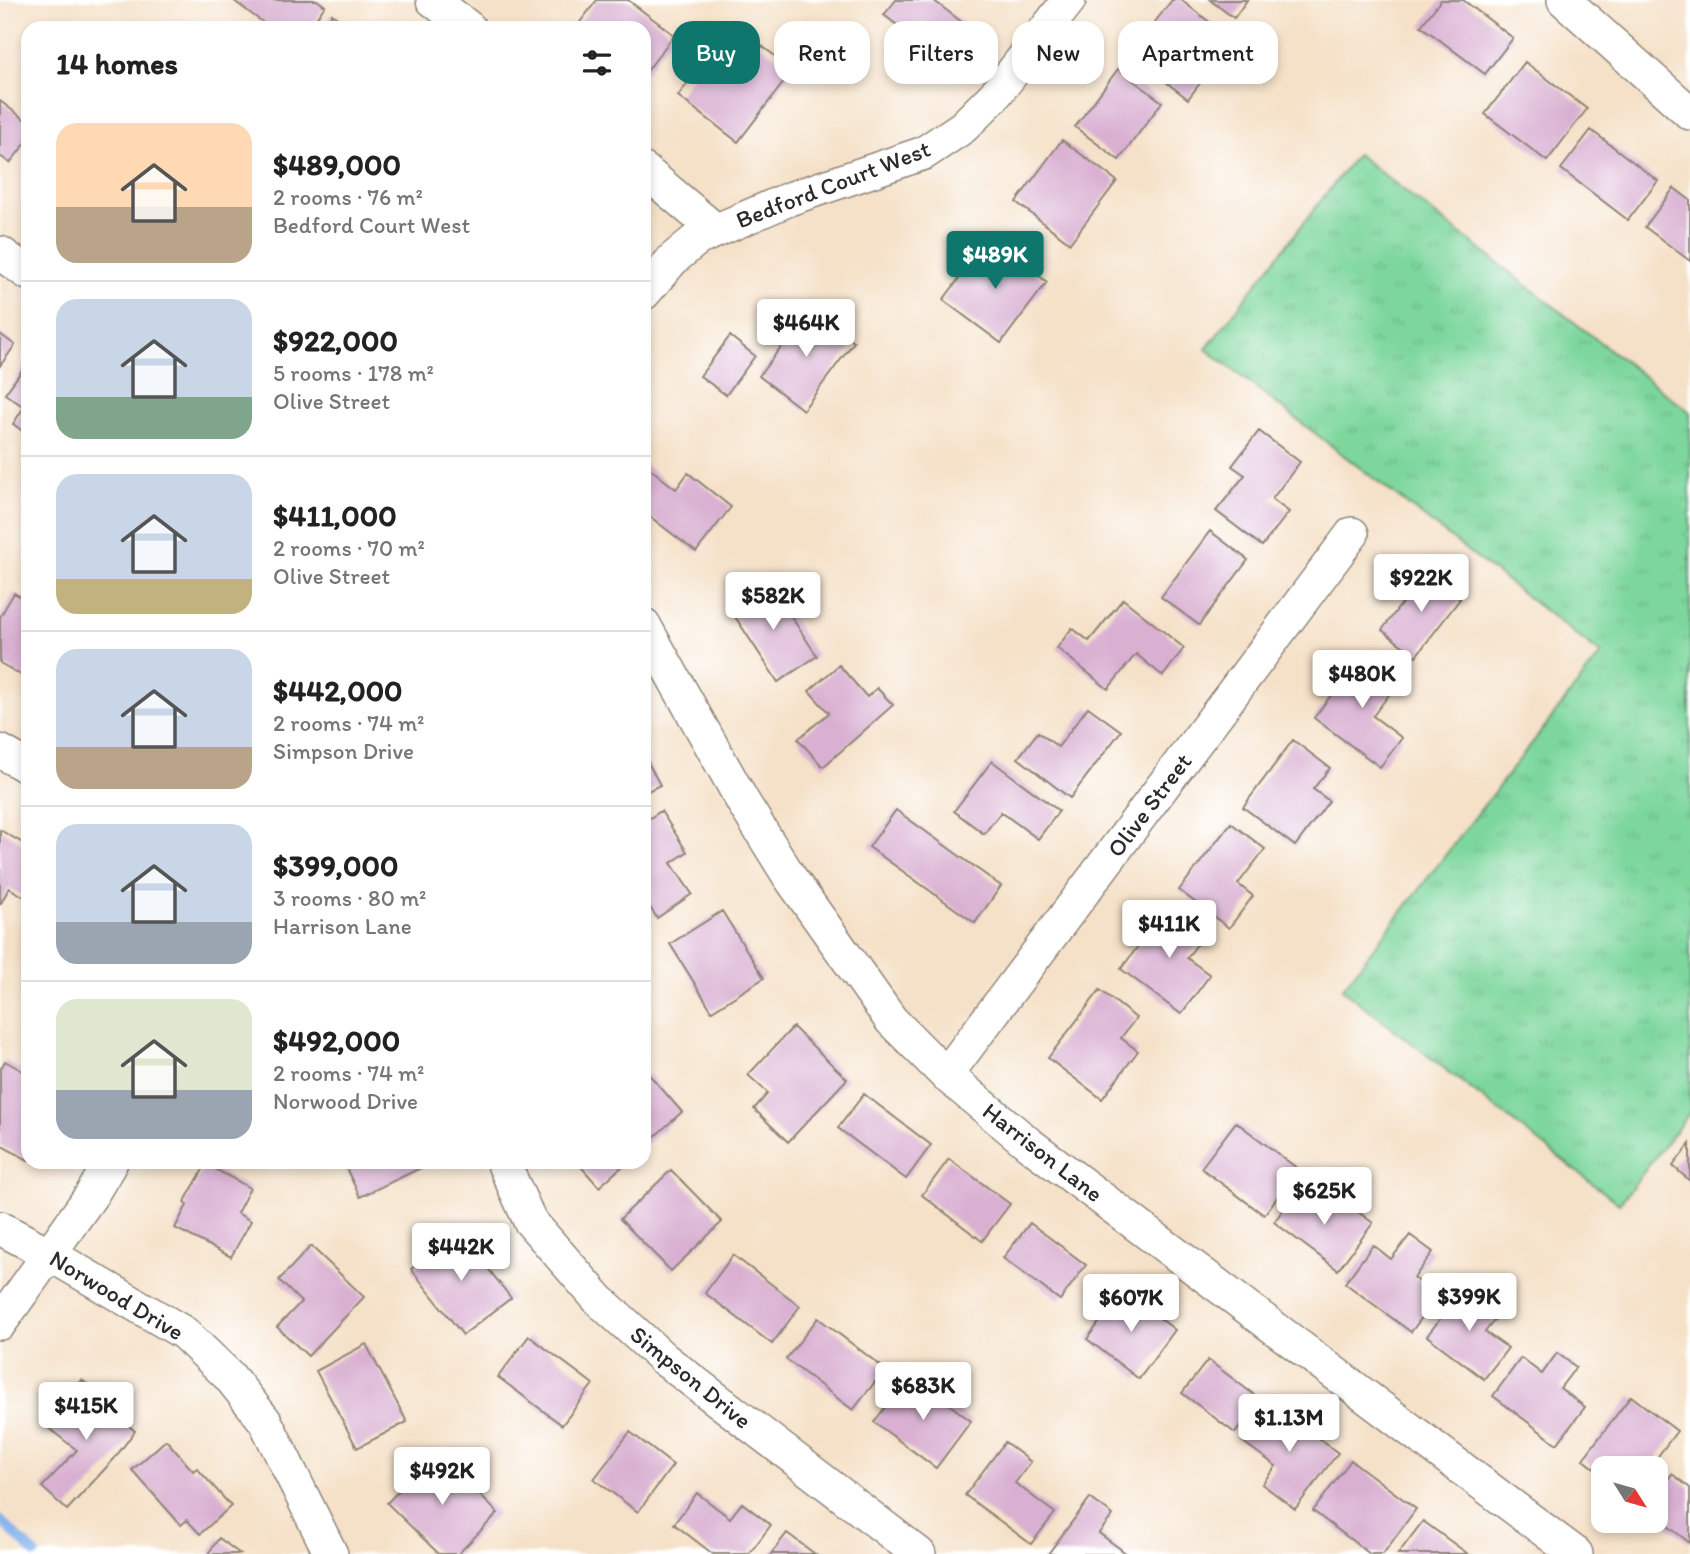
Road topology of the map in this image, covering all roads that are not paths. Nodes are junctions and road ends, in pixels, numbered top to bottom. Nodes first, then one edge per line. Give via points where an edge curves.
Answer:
1 (433, 0) edge
2 (1564, 0) edge
3 (1061, 3) edge
4 (460, 21) edge
5 (1690, 114) edge
6 (651, 176) edge
7 (715, 230) junction
8 (0, 253) edge
9 (21, 268) edge
10 (651, 285) edge
11 (1352, 534) dead end
12 (651, 638) edge
13 (0, 751) edge
14 (21, 763) edge
15 (946, 1075) junction
16 (107, 1169) edge
17 (506, 1169) edge
18 (0, 1228) edge
19 (49, 1254) junction
20 (0, 1323) edge
21 (331, 1554) edge
22 (919, 1554) edge
23 (1576, 1554) edge

1 - 4 street
2 - 5 street
3 - 7 street, Bedford Court West via 994,96 964,127 924,153 789,199
6 - 7 street
7 - 10 street, Bedford Court West via 673,259
8 - 9 street
11 - 15 street, Olive Street
12 - 15 street, Harrison Lane via 789,876 891,1020
13 - 14 street
15 - 23 street, Harrison Lane via 1040,1152
16 - 19 street
17 - 22 street, Simpson Drive via 530,1221 599,1300 664,1359
18 - 19 street, Norwood Drive
19 - 20 street
19 - 21 street, Norwood Drive via 184,1332 229,1376 265,1421

